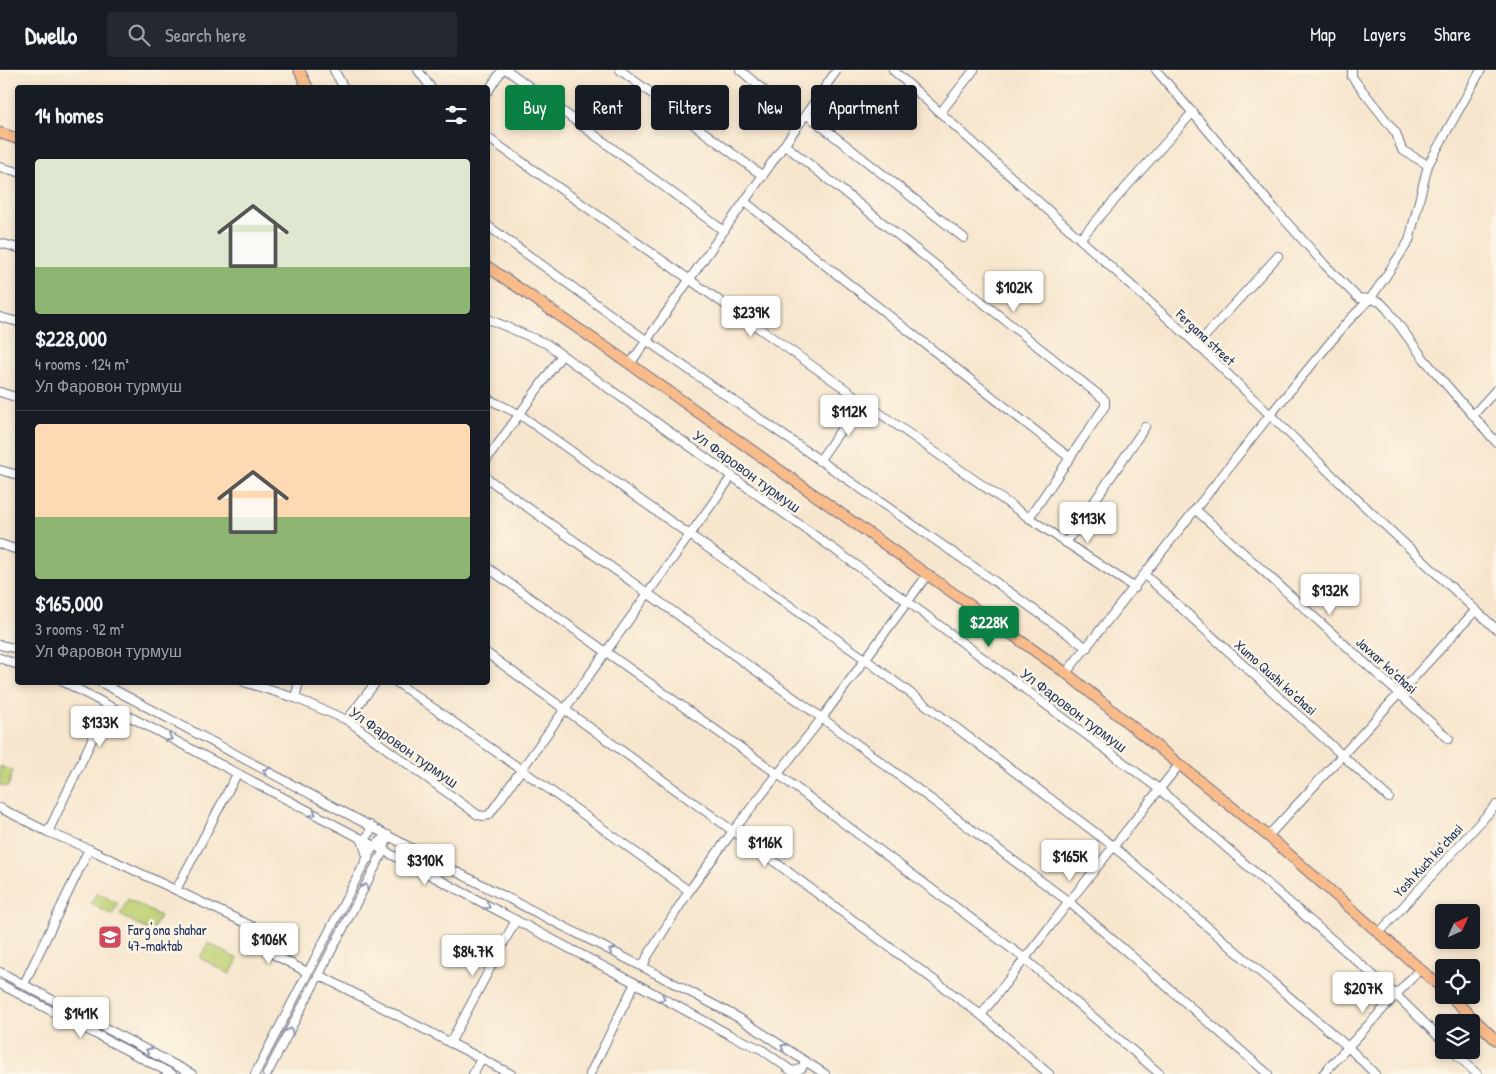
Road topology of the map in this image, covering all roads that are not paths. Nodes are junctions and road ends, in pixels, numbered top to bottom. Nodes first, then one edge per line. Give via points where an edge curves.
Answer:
1 (299, 70) edge
2 (334, 70) edge
3 (418, 70) edge
4 (502, 70) edge
5 (507, 70) edge
6 (620, 70) edge
7 (740, 70) edge
8 (837, 70) edge
9 (893, 70) edge
10 (974, 70) edge
11 (1156, 70) edge
12 (1352, 70) edge
13 (1481, 70) edge
14 (306, 85) edge
15 (342, 85) edge
16 (429, 85) edge
17 (758, 85) edge
18 (490, 88) edge
19 (1193, 112) junction
20 (940, 113) junction
21 (806, 114) junction
22 (801, 122) edge
23 (795, 130) edge
24 (0, 134) edge
25 (15, 138) edge
26 (490, 139) edge
27 (785, 145) junction
28 (1428, 165) junction
29 (0, 167) edge
30 (15, 171) edge
31 (763, 176) junction
32 (745, 202) junction
33 (490, 227) edge
34 (724, 231) junction
35 (964, 238) dead end
36 (1080, 239) junction
37 (0, 243) edge
38 (15, 247) edge
39 (1278, 256) dead end
40 (490, 268) edge
41 (490, 277) edge
42 (688, 280) junction
43 (508, 282) junction
44 (1370, 298) junction
45 (0, 317) edge
46 (490, 320) edge
47 (15, 321) edge
48 (646, 340) junction
49 (1197, 345) junction
50 (562, 354) junction
51 (630, 364) junction
52 (1496, 390) edge
53 (0, 392) edge
54 (15, 397) edge
55 (490, 400) edge
56 (861, 401) junction
57 (519, 414) junction
58 (1270, 415) junction
59 (1473, 415) junction
60 (1145, 427) dead end
61 (1496, 442) edge
62 (490, 455) edge
63 (1070, 458) junction
64 (819, 461) junction
65 (0, 470) edge
66 (15, 474) edge
67 (732, 476) junction
68 (490, 480) edge
69 (1196, 510) junction
70 (1029, 518) junction
71 (690, 535) junction
72 (1066, 542) junction
73 (0, 544) edge
74 (15, 549) edge
75 (490, 569) edge
76 (928, 574) junction
77 (1145, 575) junction
78 (1135, 588) junction
79 (648, 593) junction
80 (908, 602) junction
81 (1476, 610) junction
82 (1496, 629) edge
83 (0, 645) edge
84 (15, 648) edge
85 (1086, 648) junction
86 (606, 652) junction
87 (490, 655) edge
88 (0, 658) edge
89 (866, 659) junction
90 (15, 664) edge
91 (1066, 673) junction
92 (70, 685) edge
93 (106, 685) edge
94 (253, 685) edge
95 (298, 685) edge
96 (374, 685) edge
97 (400, 685) edge
98 (1400, 693) junction
99 (294, 698) junction
100 (108, 706) junction
101 (564, 708) junction
102 (822, 718) junction
103 (346, 720) junction
104 (1448, 739) dead end
105 (1343, 755) junction
106 (1179, 765) junction
107 (522, 770) junction
108 (238, 774) junction
109 (779, 775) junction
110 (1159, 789) junction
111 (1389, 798) dead end
112 (1496, 805) edge
113 (0, 808) edge
114 (370, 826) junction
115 (733, 831) junction
116 (48, 832) junction
117 (388, 835) junction
118 (1268, 836) junction
119 (362, 840) junction
120 (1114, 846) junction
121 (374, 847) junction
122 (89, 849) junction
123 (383, 852) junction
124 (395, 858) junction
125 (368, 859) junction
126 (377, 864) junction
127 (176, 890) junction
128 (689, 891) junction
129 (1069, 902) junction
130 (516, 920) junction
131 (1379, 933) junction
132 (1024, 958) junction
133 (643, 967) junction
134 (1420, 969) junction
135 (0, 972) edge
136 (307, 972) junction
137 (319, 975) junction
138 (1435, 982) edge
139 (635, 983) junction
140 (0, 984) edge
141 (24, 984) junction
142 (1396, 995) junction
143 (1458, 1004) edge
144 (981, 1015) junction
145 (1435, 1033) edge
146 (1496, 1040) edge
147 (450, 1043) junction
148 (1348, 1047) junction
149 (481, 1059) junction
150 (1461, 1059) edge
151 (805, 1061) junction
152 (793, 1072) edge
153 (172, 1074) edge
154 (192, 1074) edge
155 (255, 1074) edge
156 (267, 1074) edge
157 (473, 1074) edge
158 (510, 1074) edge
159 (590, 1074) edge
160 (825, 1074) edge
161 (1049, 1074) edge
162 (1160, 1074) edge
163 (1268, 1074) edge
164 (1323, 1074) edge
165 (1375, 1074) edge
166 (1477, 1074) edge

1 - 14 main road
2 - 15 street
3 - 16 street
4 - 18 street
5 - 34 street
6 - 31 street
7 - 17 street
8 - 21 street
9 - 20 street, Fergana street
10 - 20 street
11 - 19 street
12 - 28 street via 1352,77 1396,133 1402,150
13 - 28 street
19 - 36 street
19 - 44 street via 1325,265 1358,298
20 - 36 street, Fergana street
21 - 22 street
21 - 35 street
23 - 27 street
24 - 25 main road
26 - 42 street
27 - 31 street
27 - 63 street via 1104,400 1105,406
28 - 44 street via 1409,241
29 - 30 street
31 - 32 street
32 - 34 street
32 - 63 street
33 - 48 street
34 - 42 street
36 - 49 street, Fergana street
37 - 38 street
39 - 49 street
40 - 43 main road
41 - 43 main road
42 - 48 street
42 - 56 street
43 - 51 main road
44 - 58 street
44 - 59 street via 1387,309 1424,359
45 - 47 street
46 - 50 street, Ул Фаровон турмуш via 547,344
48 - 51 street
48 - 64 street
49 - 58 street, Fergana street
50 - 57 street
50 - 67 street, Ул Фаровон турмуш
51 - 76 main road
52 - 59 street
53 - 54 street
55 - 57 street
56 - 64 street
56 - 70 street
57 - 62 street
57 - 71 street
58 - 69 street
58 - 81 street, Fergana street
59 - 61 street
60 - 72 street
63 - 70 street
64 - 85 street
65 - 66 street
67 - 71 street
67 - 80 street, Ул Фаровон турмуш
68 - 79 street
69 - 77 street
69 - 98 street, Javxar koʻchasi
70 - 72 street
71 - 79 street
71 - 89 street
72 - 78 street
73 - 74 street
75 - 86 street
76 - 80 street
76 - 91 main road
77 - 78 street
77 - 105 street, Xumo Qushi koʻchasi
78 - 85 street
79 - 86 street
79 - 102 street
80 - 89 street
80 - 110 street, Ул Фаровон турмуш
81 - 82 street, Fergana street
81 - 98 street
83 - 84 street
85 - 91 street
86 - 101 street
86 - 109 street
87 - 101 street
88 - 90 street
89 - 102 street
89 - 120 street
91 - 106 main road
92 - 100 street
114 -> 93 street
94 - 99 street, Ул Фаровон турмуш
95 - 99 street
96 - 103 street
97 - 107 street
98 - 104 street, Javxar koʻchasi
98 - 105 street
99 - 103 street, Ул Фаровон турмуш
100 -> 108 street
100 - 116 street
101 - 107 street
101 - 115 street
102 - 109 street
102 - 129 street
103 - 107 street, Ул Фаровон турмуш via 478,815 489,815
105 - 111 street, Xumo Qushi koʻchasi
105 - 118 street
106 - 110 street
106 - 118 main road
107 - 128 street
108 -> 119 street
108 - 127 street
109 - 115 street
109 - 132 street
110 - 120 street
110 - 142 street, Ул Фаровон турмуш
112 - 131 street, Yosh Kuch koʻchasi
113 - 116 street
114 - 117 street
114 - 119 street via 368,837
115 - 128 street
115 - 144 street
116 - 122 street
117 - 121 street
117 - 123 street
133 -> 117 street
118 - 131 main road
119 - 121 street
119 - 125 street
120 - 129 street
120 - 148 street
121 - 123 street
121 - 125 street
122 - 127 street
122 - 141 street
123 - 124 street
123 - 126 street
124 - 126 street
124 -> 130 street
125 - 136 street
137 -> 126 street
127 - 136 street via 256,928 269,952
128 - 133 street
129 - 132 street
129 - 163 street
130 - 139 street
130 - 147 street
131 - 134 main road
132 - 144 street
132 - 162 street
151 -> 133 street via 739,1018
134 - 138 main road
134 - 142 street
135 - 141 street
136 - 155 street
137 - 147 street
156 -> 137 street
139 -> 152 street via 730,1035 761,1048
139 - 159 street
140 - 153 street
154 -> 141 street
142 - 145 street, Ул Фаровон турмуш
142 - 148 street
143 - 146 main road
144 - 161 street
147 - 149 street
148 - 164 street
148 - 165 street
149 - 157 street
149 - 158 street
150 - 166 street
151 - 152 street via 802,1068
151 - 160 street

